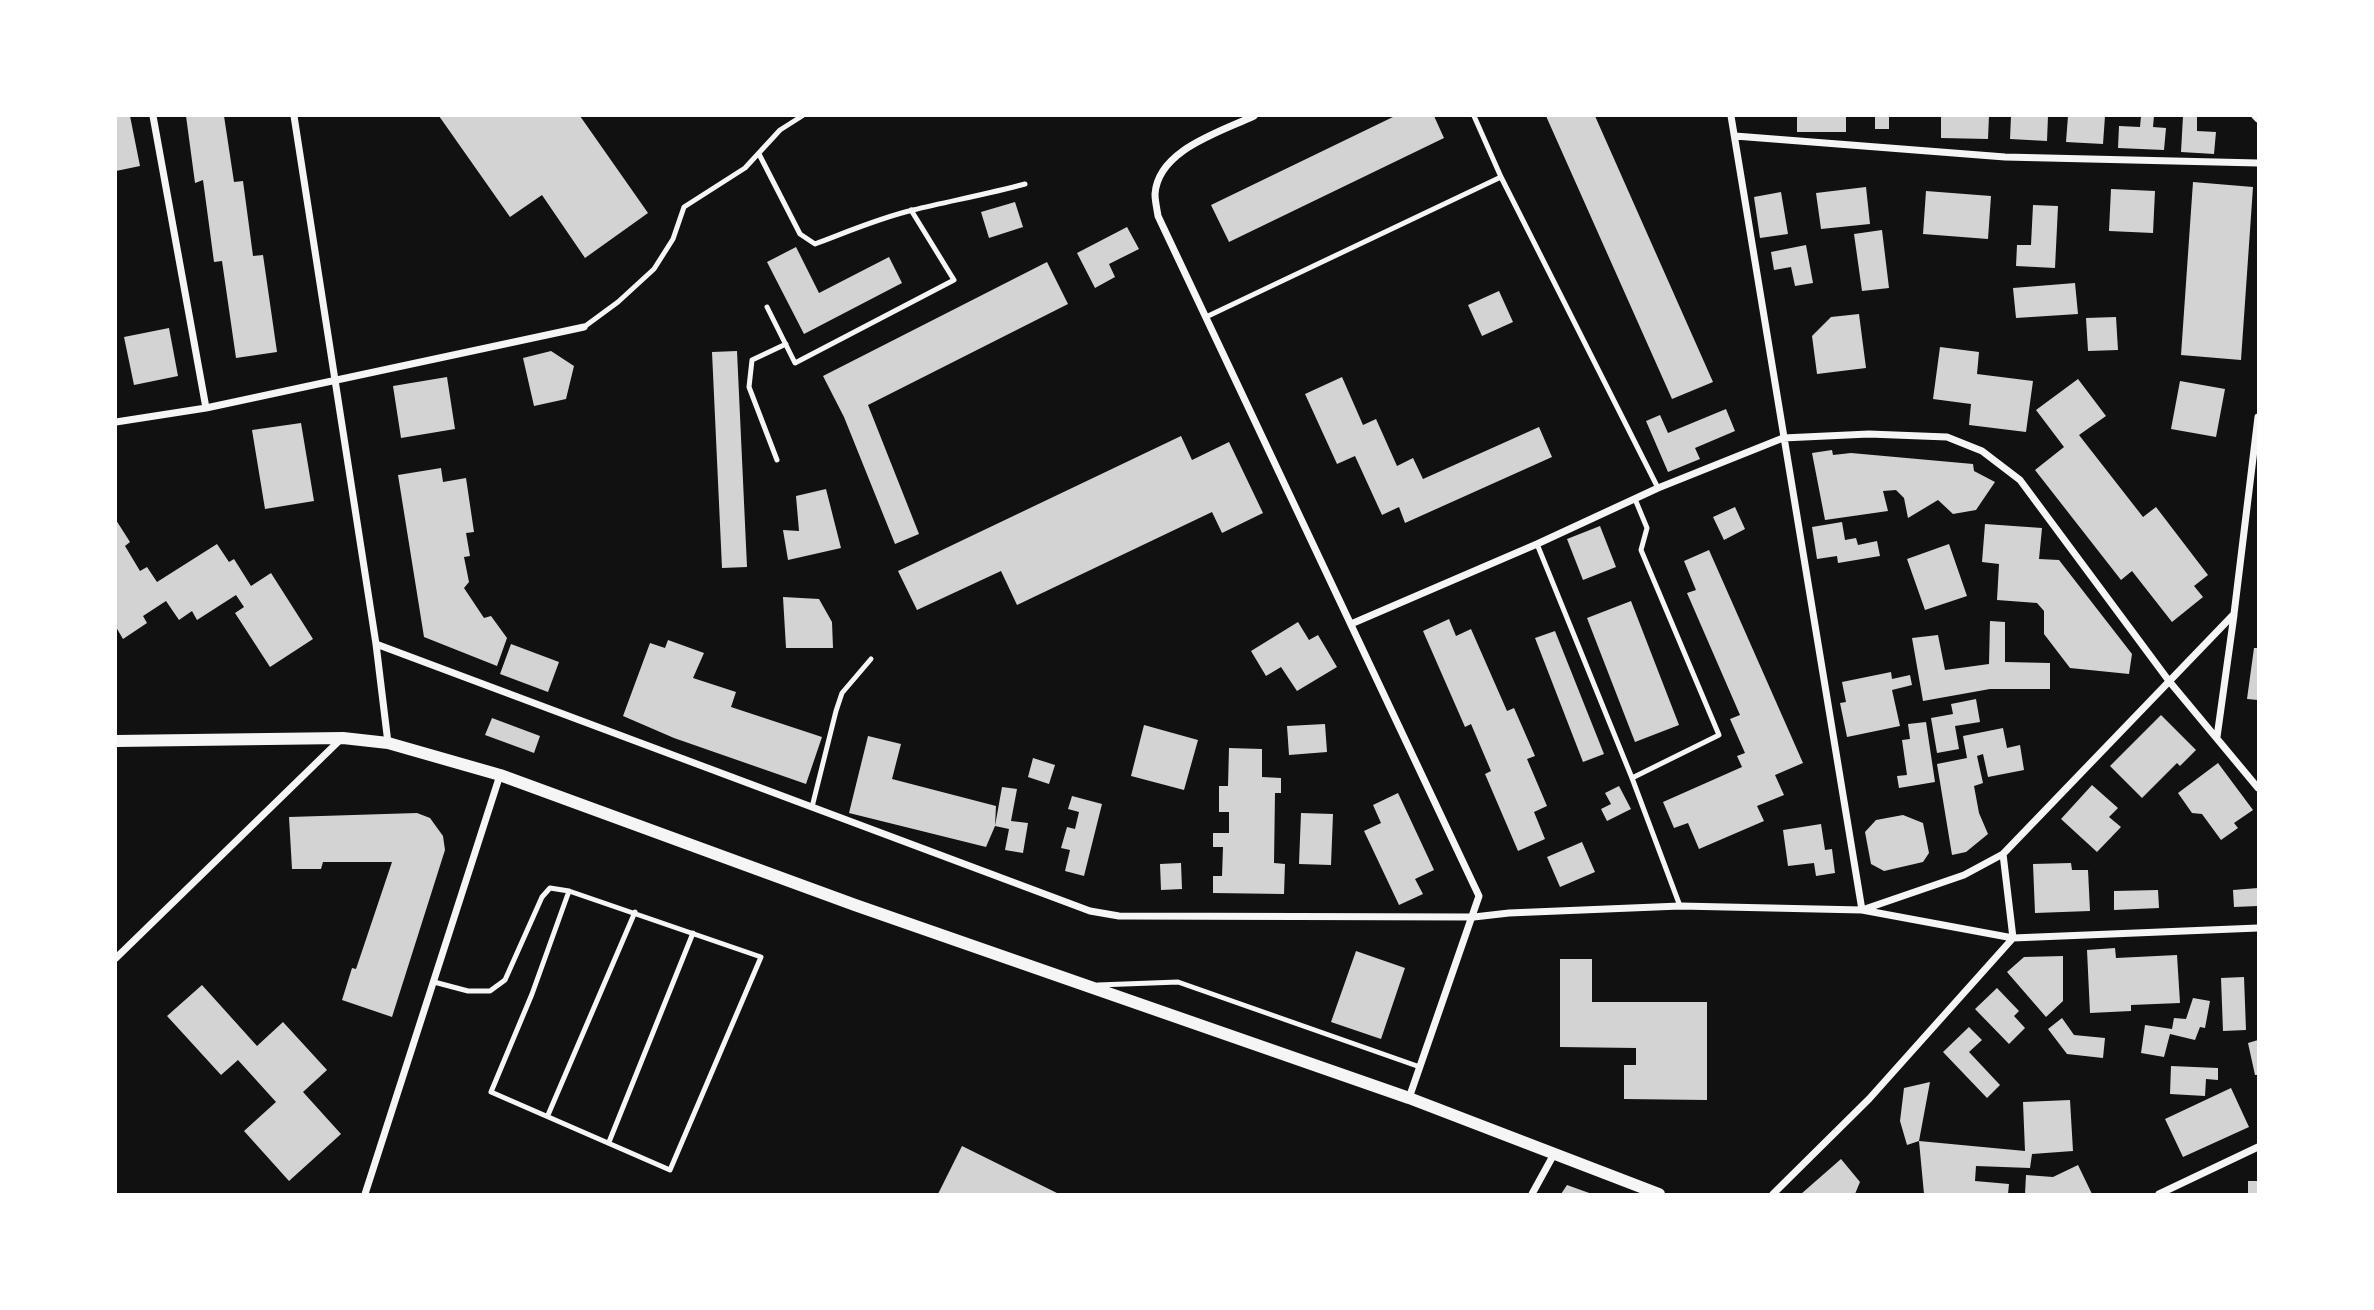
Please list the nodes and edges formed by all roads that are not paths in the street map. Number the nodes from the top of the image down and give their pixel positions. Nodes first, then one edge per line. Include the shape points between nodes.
1 (153, 116) edge
2 (294, 116) edge
3 (802, 116) edge
4 (1254, 116) edge
5 (1474, 116) edge
6 (1731, 116) edge
7 (2255, 116) edge
8 (2259, 120) edge
9 (1735, 136) junction
10 (759, 154) junction
11 (2259, 163) edge
12 (1502, 177) junction
13 (1025, 184) dead end
14 (911, 210) junction
15 (767, 307) dead end
16 (1206, 317) junction
17 (584, 327) joint
18 (786, 344) junction
19 (334, 381) junction
20 (206, 408) junction
21 (2259, 417) edge
22 (116, 422) edge
23 (1783, 438) junction
24 (777, 460) dead end
25 (1658, 488) junction
26 (1635, 499) junction
27 (1536, 544) junction
28 (2234, 614) junction
29 (1351, 624) junction
30 (376, 644) junction
31 (870, 659) dead end
32 (2169, 681) junction
33 (2217, 737) junction
34 (343, 738) junction
35 (116, 741) edge
36 (388, 743) junction
37 (500, 775) junction
38 (1632, 778) junction
39 (2259, 788) edge
40 (812, 807) junction
41 (2003, 853) junction
42 (569, 891) junction
43 (1680, 906) junction
44 (1862, 910) junction
45 (635, 912) junction
46 (1474, 916) junction
47 (2259, 928) edge
48 (693, 933) junction
49 (2013, 938) junction
50 (116, 958) edge
51 (435, 982) junction
52 (1087, 986) junction
53 (1420, 1067) junction
54 (1409, 1098) junction
55 (548, 1115) junction
56 (609, 1142) junction
57 (2259, 1147) edge
58 (1554, 1154) junction
59 (365, 1195) edge
60 (1532, 1195) edge
61 (1659, 1195) edge
62 (1773, 1195) edge
63 (2160, 1195) edge

1 - 20 street
2 - 19 street
3 - 10 lane via 780,130
4 - 16 street via 1171,160 1160,175 1155,194 1158,216
5 - 12 lane
6 - 9 street
7 - 8 street
9 - 11 street via 2005,157
9 - 23 street
10 - 14 lane via 800,234 815,244
10 - 17 lane via 684,207 673,239 654,269
12 - 16 lane
12 - 25 lane
13 - 14 lane
14 - 18 lane via 954,280 795,363
15 - 18 lane
16 - 29 street
17 - 19 street
18 - 24 lane via 752,360 749,387
19 - 20 street
19 - 30 street
20 - 22 street
21 - 28 street
23 - 25 street
23 - 32 street via 1947,437 1982,451 2020,480
23 - 44 street
25 - 26 street
26 - 27 street
26 - 38 lane via 1647,528 1641,550 1719,735
27 - 29 street
27 - 38 lane
28 - 32 street
28 - 33 street
29 - 46 street via 1479,895
30 - 36 street
30 - 40 street
31 - 40 lane via 842,693
32 - 33 street
32 - 41 street
33 - 39 street
34 - 35 street
34 - 36 street
34 - 50 street
36 - 37 street
37 - 51 street
37 - 52 street
38 - 43 lane
40 - 46 street via 1100,913
41 - 44 street via 1964,875
41 - 49 street
42 - 45 lane
42 - 51 lane via 550,888 542,897 505,980 490,991 468,991
42 - 55 lane via 491,1092
43 - 44 street
43 - 46 street
44 - 49 street
45 - 48 lane
45 - 55 lane
46 - 53 street
47 - 49 street
48 - 56 lane
48 - 56 lane via 761,957 670,1170
49 - 62 street via 1869,1099
51 - 59 street
52 - 53 lane via 1178,982
52 - 54 street
53 - 54 street
54 - 58 street
55 - 56 lane
57 - 63 street
58 - 60 street
58 - 61 street

